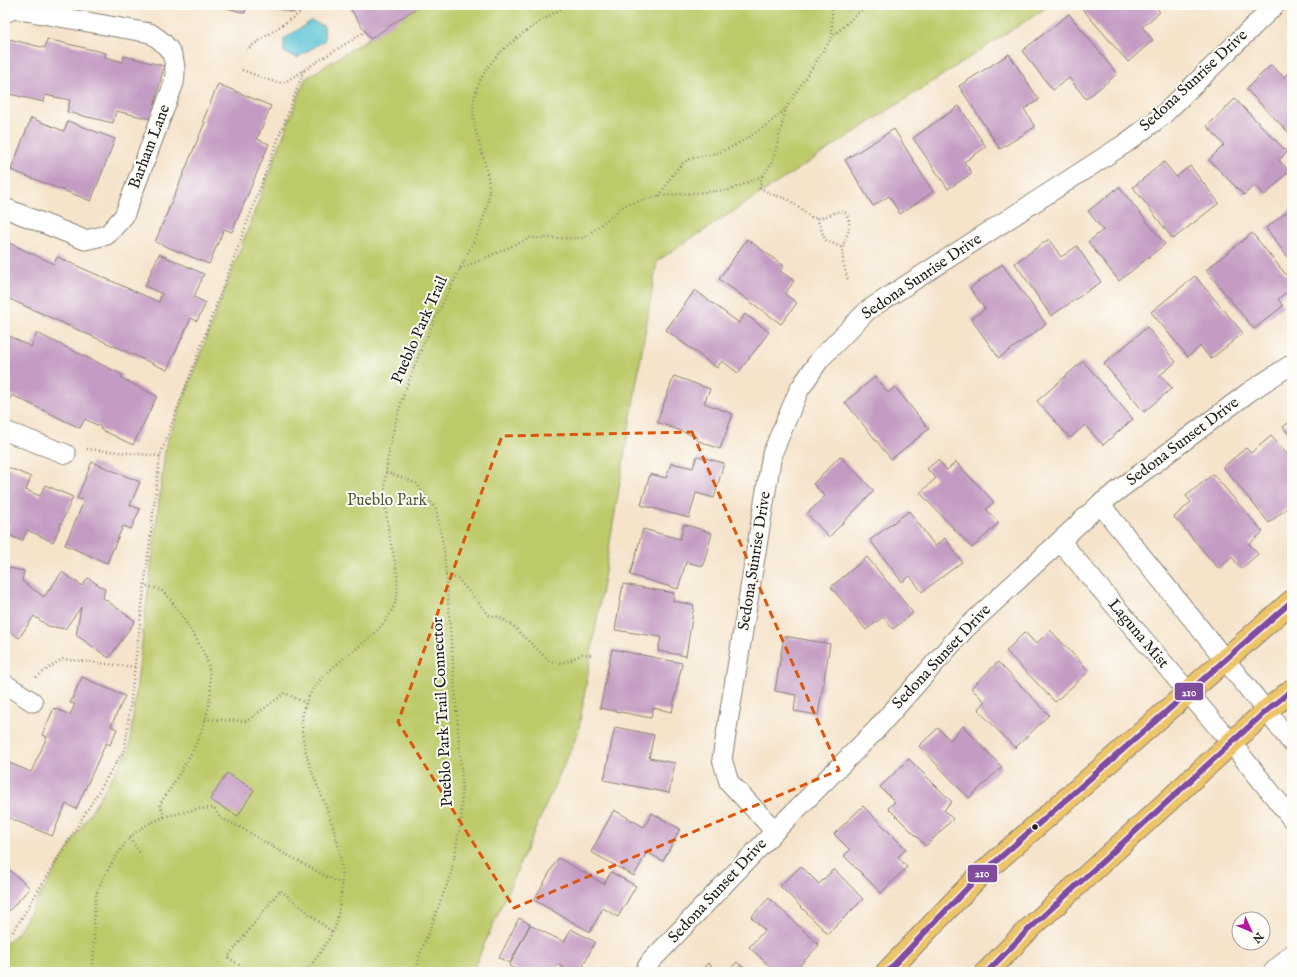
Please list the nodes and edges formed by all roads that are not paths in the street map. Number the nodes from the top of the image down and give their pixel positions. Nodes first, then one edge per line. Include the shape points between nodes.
1 (1275, 5) edge
2 (5, 13) edge
3 (5, 208) edge
4 (1292, 364) edge
5 (5, 430) edge
6 (66, 454) road end
7 (1100, 504) junction
8 (1060, 541) junction
9 (1292, 601) edge
10 (1225, 660) junction
11 (10, 687) edge
12 (1292, 690) edge
13 (1188, 693) junction
14 (33, 702) dead end
15 (1266, 711) junction
16 (1292, 743) edge
17 (1232, 744) junction
18 (1292, 819) edge
19 (775, 831) junction
20 (1292, 954) edge
21 (644, 972) edge
22 (887, 972) edge
23 (987, 972) edge
24 (1273, 972) edge

1 - 19 street, Sedona Sunrise Drive via 1162,116 1126,143 868,310 820,359 799,390 772,454 722,759 729,782
2 - 3 street, Barham Lane via 14,9 150,33 164,42 177,68 174,83 124,216 107,235 85,240
4 - 7 street, Sedona Sunset Drive via 1249,392
5 - 6 street
7 - 8 street, Sedona Sunset Drive
7 - 10 street
8 - 13 street, Laguna Mist
8 - 19 street, Sedona Sunset Drive via 964,629 875,731
9 - 10 main road
10 - 13 main road
10 - 15 street
11 - 14 street
12 - 15 main road
13 - 17 street, Laguna Mist
13 - 22 main road via 977,878
15 - 16 street
15 - 17 main road
17 - 18 street, Laguna Mist
17 - 23 main road via 1027,931
19 - 21 street, Sedona Sunset Drive
20 - 24 street

